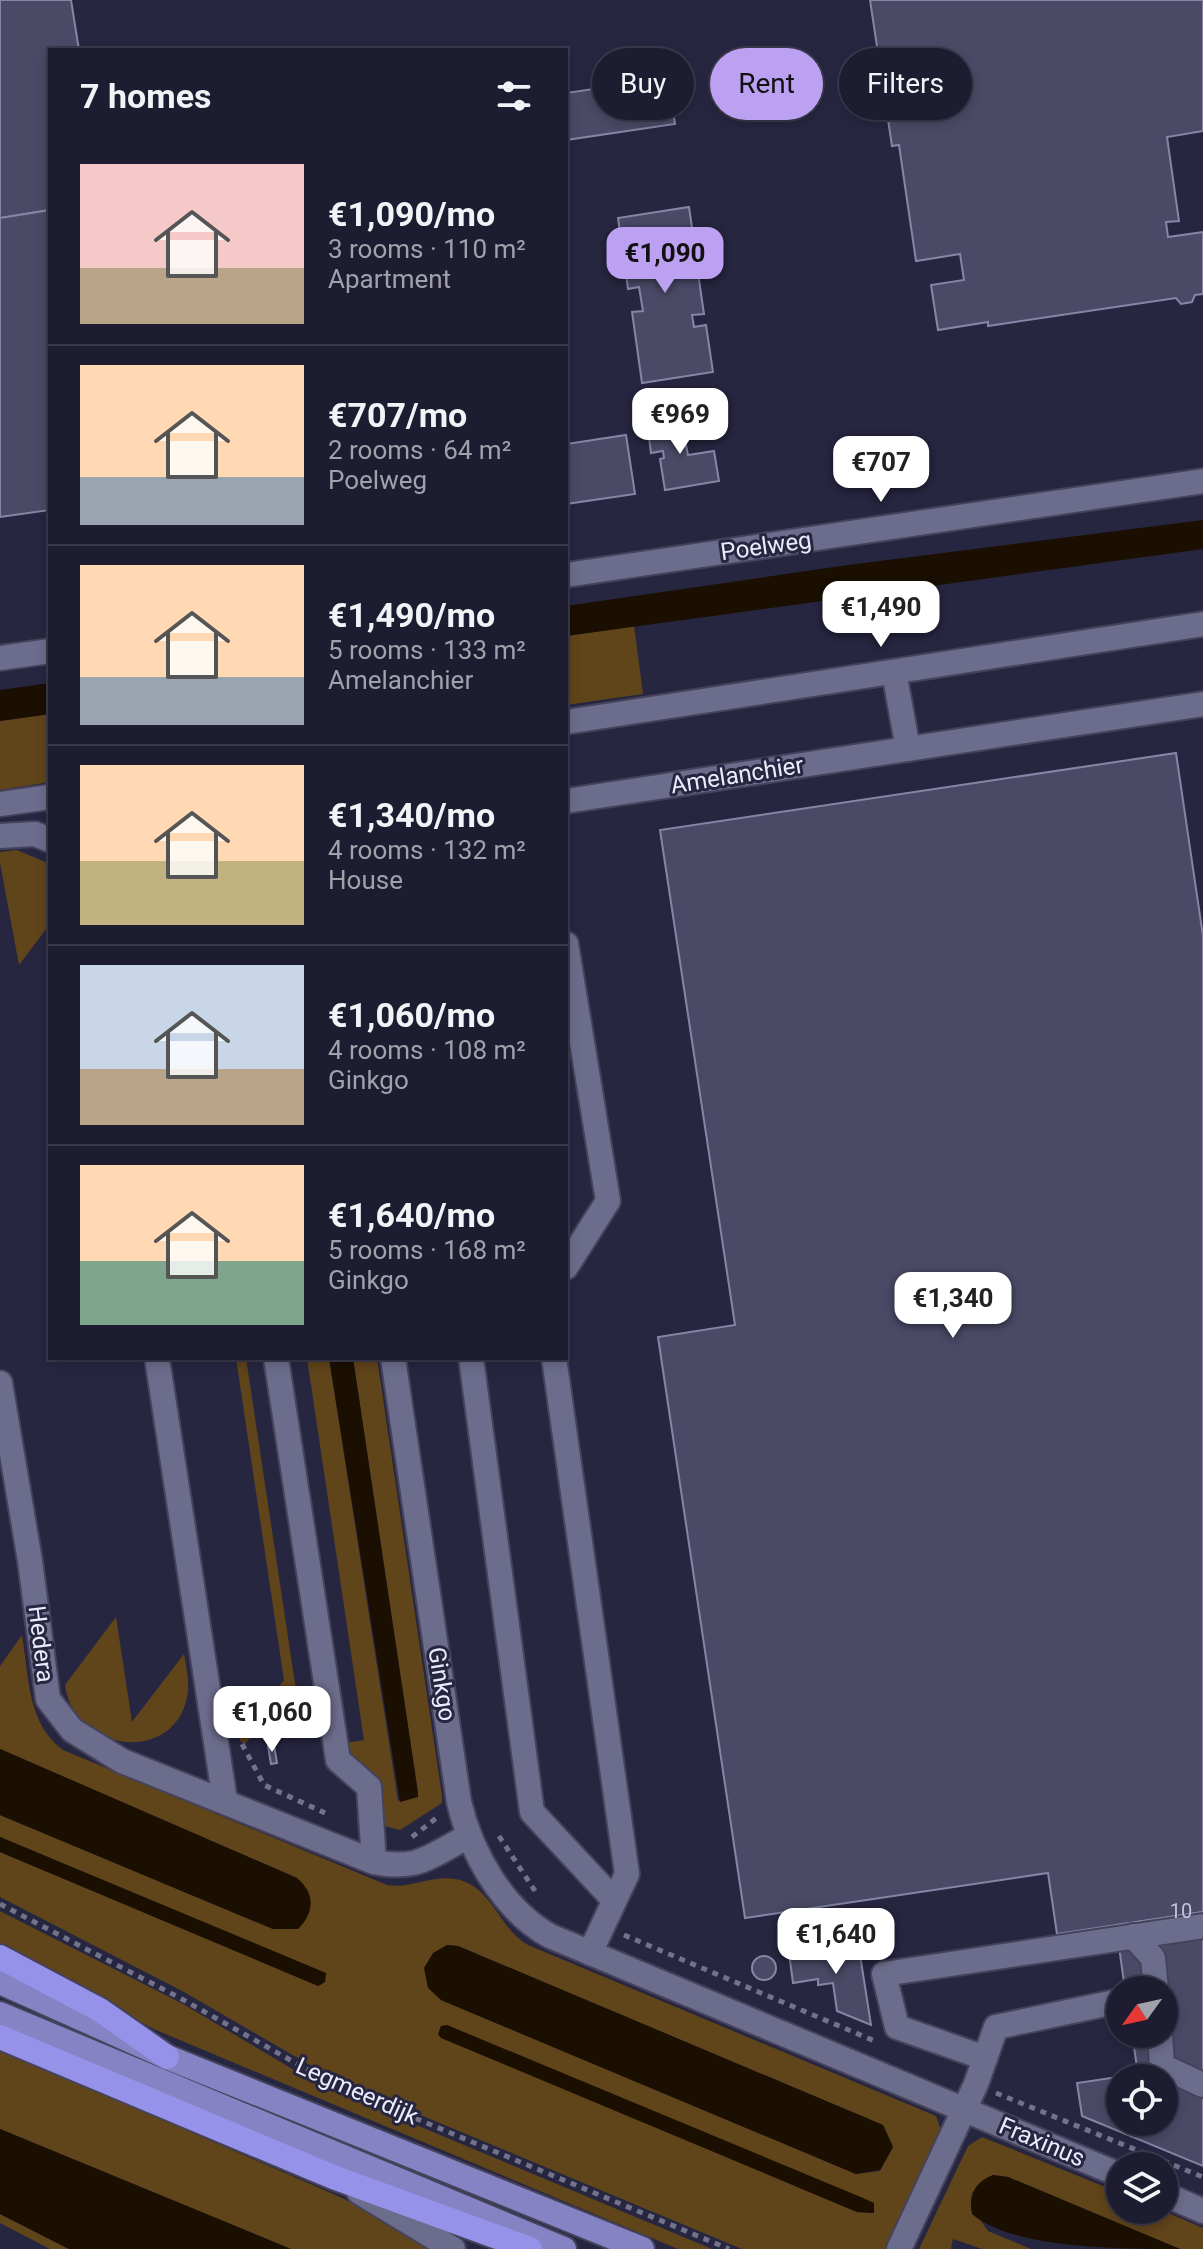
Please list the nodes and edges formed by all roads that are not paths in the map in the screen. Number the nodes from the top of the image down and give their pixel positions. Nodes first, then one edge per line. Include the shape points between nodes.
1 (1203, 481) edge
2 (568, 575) edge
3 (1203, 624) edge
4 (48, 651) edge
5 (0, 658) edge
6 (894, 672) junction
7 (1203, 704) edge
8 (568, 722) edge
9 (908, 749) junction
10 (48, 797) edge
11 (568, 801) edge
12 (0, 804) edge
13 (0, 836) edge
14 (48, 839) edge
15 (568, 956) edge
16 (568, 1264) edge
17 (157, 1360) edge
18 (276, 1360) edge
19 (393, 1360) edge
20 (471, 1360) edge
21 (554, 1360) edge
22 (0, 1383) edge
23 (225, 1801) junction
24 (467, 1837) junction
25 (374, 1862) junction
26 (614, 1900) junction
27 (1203, 1926) edge
28 (1133, 1936) junction
29 (590, 1953) junction
30 (0, 1957) edge
31 (1155, 1976) edge
32 (0, 1982) edge
33 (1106, 2004) edge
34 (0, 2014) edge
35 (0, 2037) edge
36 (1161, 2048) edge
37 (167, 2057) junction
38 (985, 2058) junction
39 (1203, 2085) edge
40 (964, 2109) junction
41 (1106, 2169) edge
42 (333, 2177) junction
43 (1178, 2200) edge
44 (1203, 2211) edge
45 (453, 2249) edge
46 (530, 2249) edge
47 (564, 2249) edge
48 (642, 2249) edge
49 (899, 2249) edge

1 - 2 street, Poelweg
3 - 6 street
4 - 5 street
6 - 8 street
6 - 9 street
7 - 9 street, Amelanchier
9 - 11 street, Amelanchier
10 - 12 street
13 - 14 street via 35,834
15 - 16 street via 608,1201
17 - 23 street
18 - 25 street via 338,1760 369,1787
19 - 24 street, Ginkgo
20 - 26 street via 532,1812
21 - 26 street via 627,1874
22 - 23 street, Hedera via 48,1699 72,1730 122,1761
23 - 25 street, Hedera
24 - 25 street, Hedera via 418,1865 400,1868
24 - 29 street, Ginkgo via 529,1925
26 - 29 street
27 - 28 street
28 - 31 street via 1153,1958
28 - 38 street via 884,1974 897,2027
29 - 40 street, Ginkgo
30 - 37 highway via 100,2010
32 - 37 main road, Legmeerdijk
33 - 38 street via 996,2027
34 - 47 main road
35 - 42 highway
36 - 39 street via 1162,2066
37 - 48 main road, Legmeerdijk
38 - 40 street
40 - 41 street, Fraxinus
40 - 49 street
42 - 45 street
42 - 46 highway
43 - 44 street

